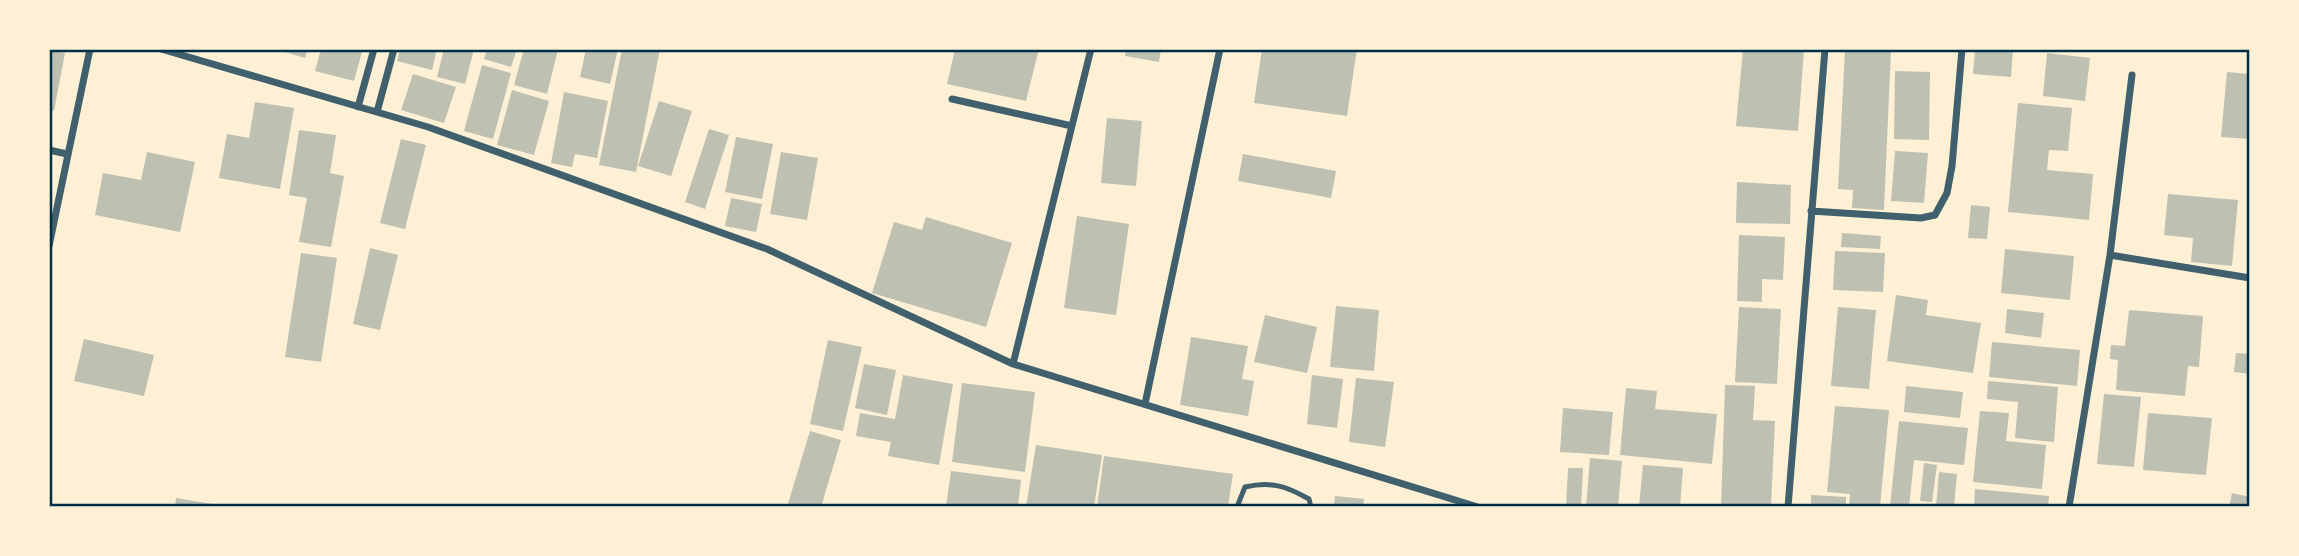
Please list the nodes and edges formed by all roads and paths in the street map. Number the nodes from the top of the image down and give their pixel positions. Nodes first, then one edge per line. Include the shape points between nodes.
1 (90, 49) edge
2 (161, 49) edge
3 (374, 49) edge
4 (394, 49) edge
5 (1091, 49) edge
6 (1220, 49) edge
7 (1825, 49) edge
8 (1962, 49) edge
9 (2132, 75) dead end
10 (952, 99) dead end
11 (358, 107) junction
12 (377, 112) junction
13 (1072, 126) junction
14 (49, 150) edge
15 (66, 154) junction
16 (1811, 211) junction
17 (49, 246) edge
18 (2110, 255) junction
19 (2250, 278) edge
20 (1013, 364) junction
21 (1145, 404) junction
22 (1237, 507) edge
23 (1311, 507) edge
24 (1478, 507) edge
25 (1788, 507) edge
26 (2069, 507) edge

1 - 15 street
2 - 11 street
3 - 11 street
4 - 12 street
5 - 13 street
6 - 21 street
7 - 16 street
8 - 16 street via 1952,166 1947,193 1935,215
9 - 18 street
10 - 13 street
11 - 12 street
12 - 20 street via 767,249
13 - 20 street
14 - 15 street
15 - 17 street
16 - 25 street
18 - 19 street
18 - 26 street
20 - 21 street
21 - 24 street
22 - 23 lane via 1245,487 1260,484 1287,486 1309,499

